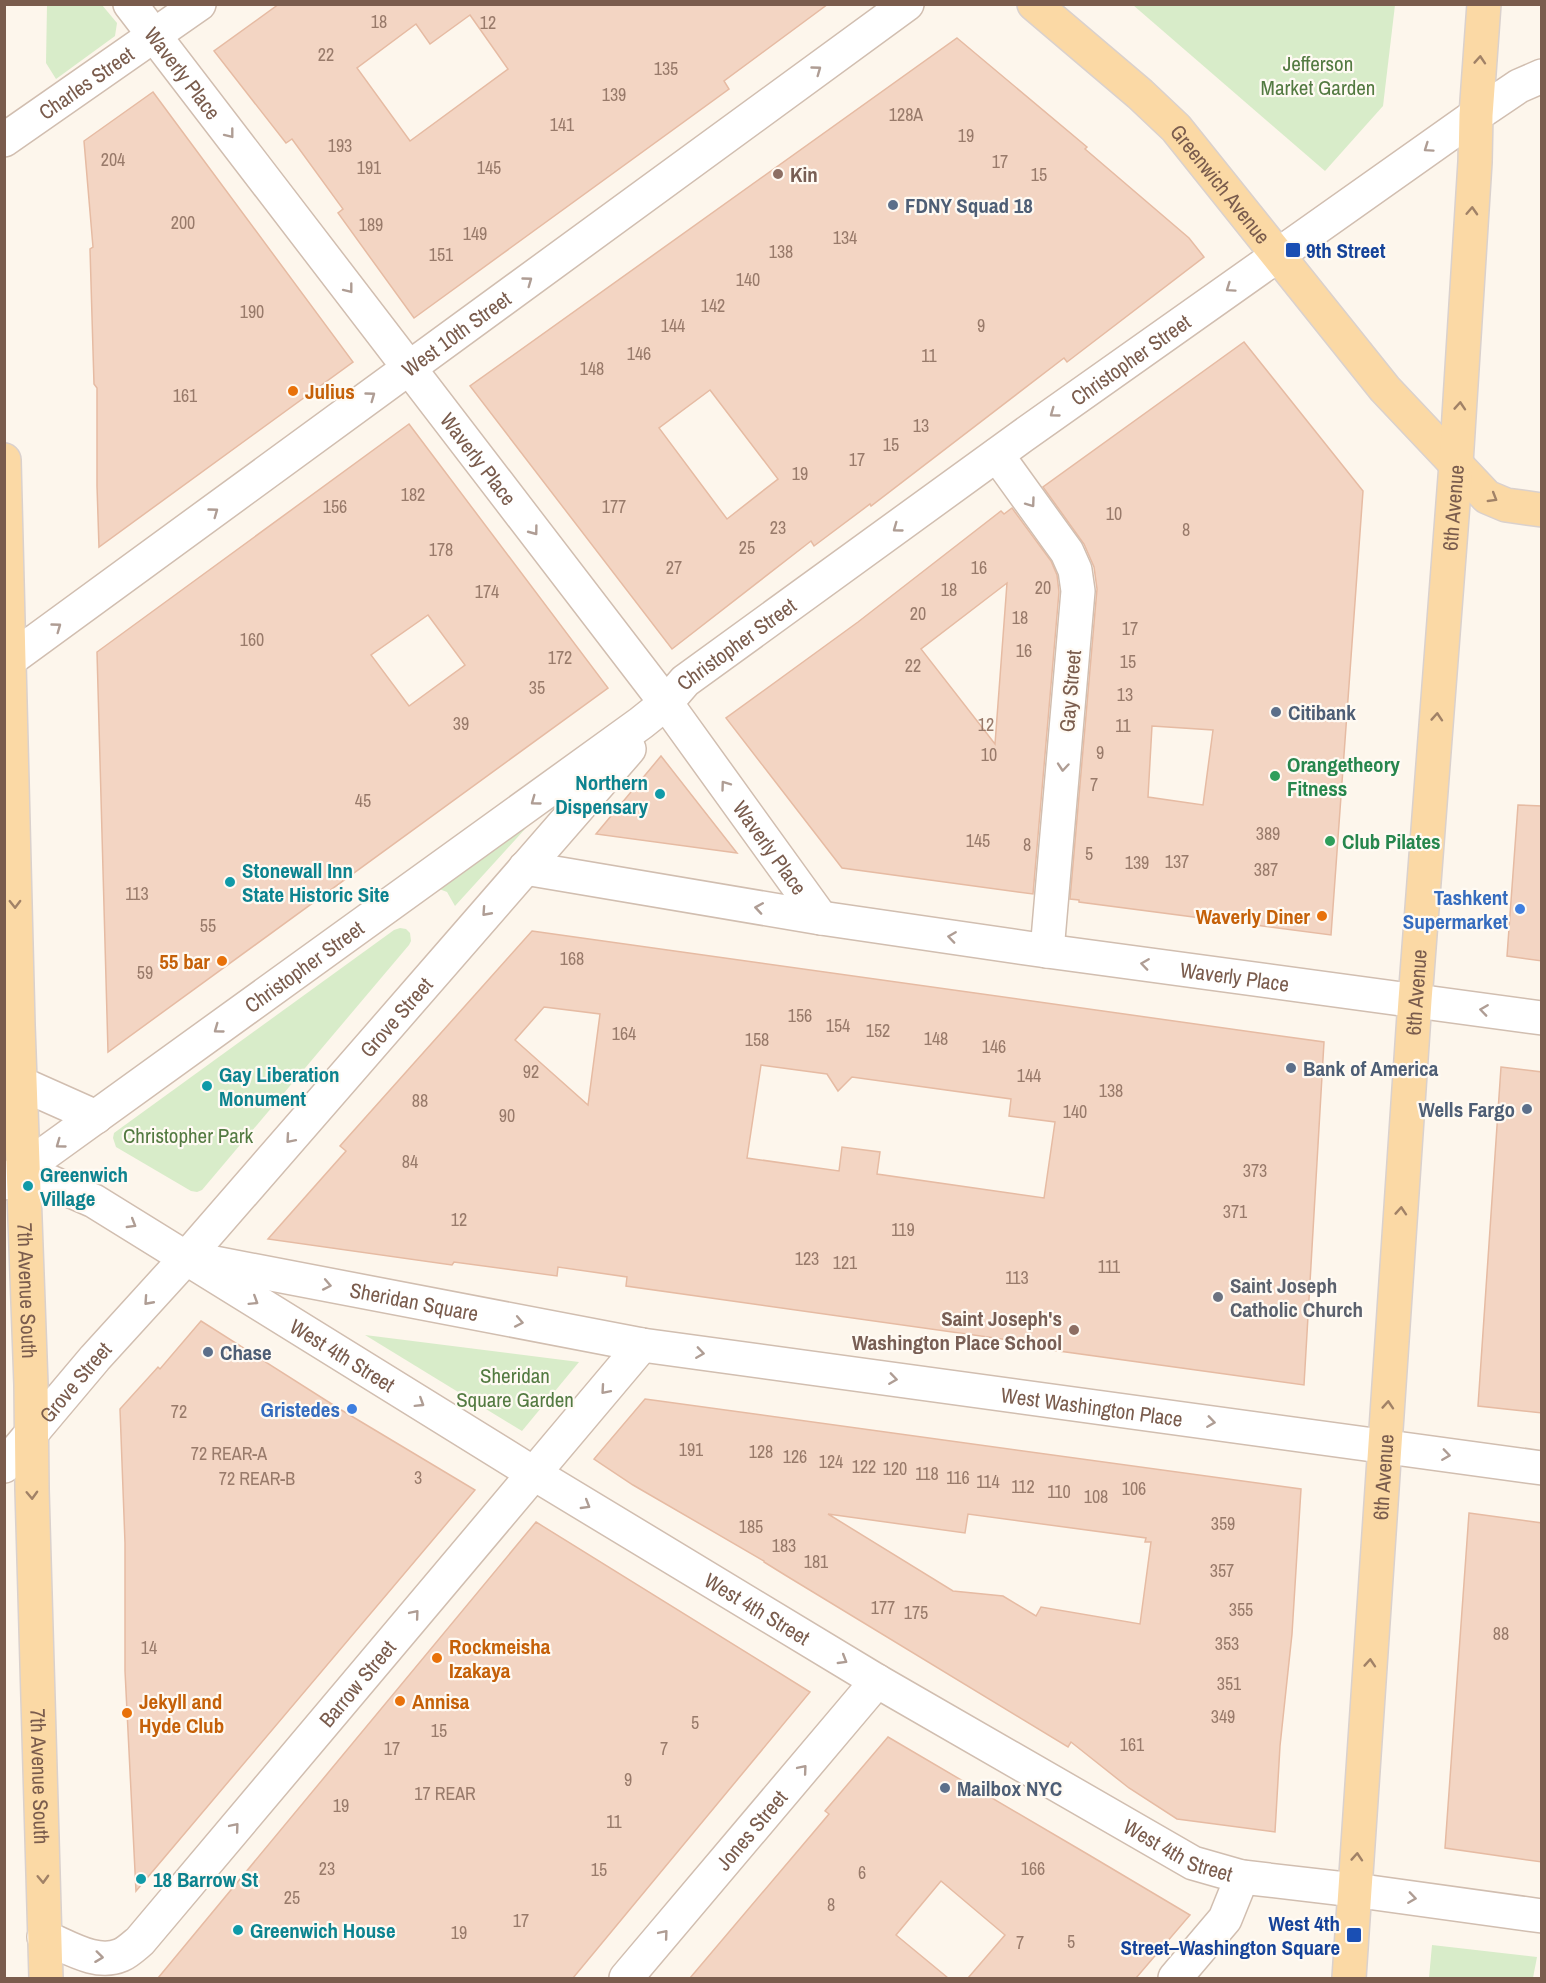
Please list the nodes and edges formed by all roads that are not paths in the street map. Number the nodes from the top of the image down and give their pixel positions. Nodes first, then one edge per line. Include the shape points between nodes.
1 (130, 4) edge
2 (199, 4) edge
3 (907, 4) edge
4 (1035, 4) edge
5 (1484, 4) edge
6 (154, 36) junction
7 (1542, 76) edge
8 (1476, 114) junction
9 (4, 140) edge
10 (1278, 255) junction
11 (410, 368) junction
12 (997, 455) junction
13 (4, 459) edge
14 (1456, 464) junction
15 (1542, 510) edge
16 (7, 663) edge
17 (666, 703) junction
18 (525, 868) junction
19 (821, 918) junction
20 (1047, 951) junction
21 (1415, 1000) junction
22 (1542, 1018) edge
23 (13, 1080) edge
24 (96, 1117) junction
25 (14, 1177) edge
26 (187, 1257) junction
27 (642, 1345) junction
28 (31, 1436) junction
29 (1385, 1447) junction
30 (4, 1467) edge
31 (1542, 1468) edge
32 (533, 1473) junction
33 (877, 1682) junction
34 (1242, 1877) junction
35 (1354, 1890) junction
36 (1542, 1916) edge
37 (44, 1937) junction
38 (46, 1978) edge
39 (626, 1978) edge
40 (1175, 1978) edge
41 (1349, 1978) edge

1 - 6 street, Waverly Place
2 - 6 street, Charles Street
11 -> 3 street, West 10th Street
4 - 10 main road, Greenwich Avenue via 1176,128
8 -> 5 main road, 6th Avenue
6 - 9 street, Charles Street
6 -> 11 street, Waverly Place
7 - 8 street, Christopher Street
8 -> 10 street, Christopher Street
14 -> 8 main road, 6th Avenue
10 -> 12 street, Christopher Street
10 - 14 main road, Greenwich Avenue via 1385,389
16 -> 11 street, West 10th Street
11 -> 17 street, Waverly Place
12 -> 17 street, Christopher Street via 686,681
12 -> 20 street, Gay Street via 1067,552 1078,591
13 - 16 main road, 7th Avenue South
14 -> 15 main road, Greenwich Avenue via 1494,501
21 -> 14 main road, 6th Avenue
16 -> 23 main road, 7th Avenue South
17 - 18 street, Grove Street
19 -> 17 street, Waverly Place
17 -> 24 street, Christopher Street
19 -> 18 street, Waverly Place
18 -> 26 street, Grove Street
20 -> 19 street, Waverly Place
21 -> 20 street, Waverly Place
22 -> 21 street, Waverly Place
29 -> 21 main road, 6th Avenue
23 - 24 street
23 - 25 main road, 7th Avenue South
24 -> 25 street, Christopher Street
25 -> 26 street, West 4th Street via 94,1201
25 - 28 main road, 7th Avenue South via 31,1385
26 -> 27 street, Sheridan Square
26 -> 28 street, Grove Street
26 -> 32 street, West 4th Street
27 -> 29 street, West Washington Place
27 -> 32 street, Barrow Street
28 - 30 street, Grove Street
28 -> 37 main road, 7th Avenue South
29 -> 31 street, West Washington Place
35 -> 29 main road, 6th Avenue
32 -> 33 street, West 4th Street
37 -> 32 street, Barrow Street via 102,1959 124,1954 140,1941
33 - 34 street, West 4th Street via 1192,1863
39 -> 33 street, Jones Street
34 - 35 street, West 4th Street
34 - 40 street via 1225,1919
35 -> 36 street, West 4th Street
35 - 41 main road, 6th Avenue
37 - 38 main road, 7th Avenue South

